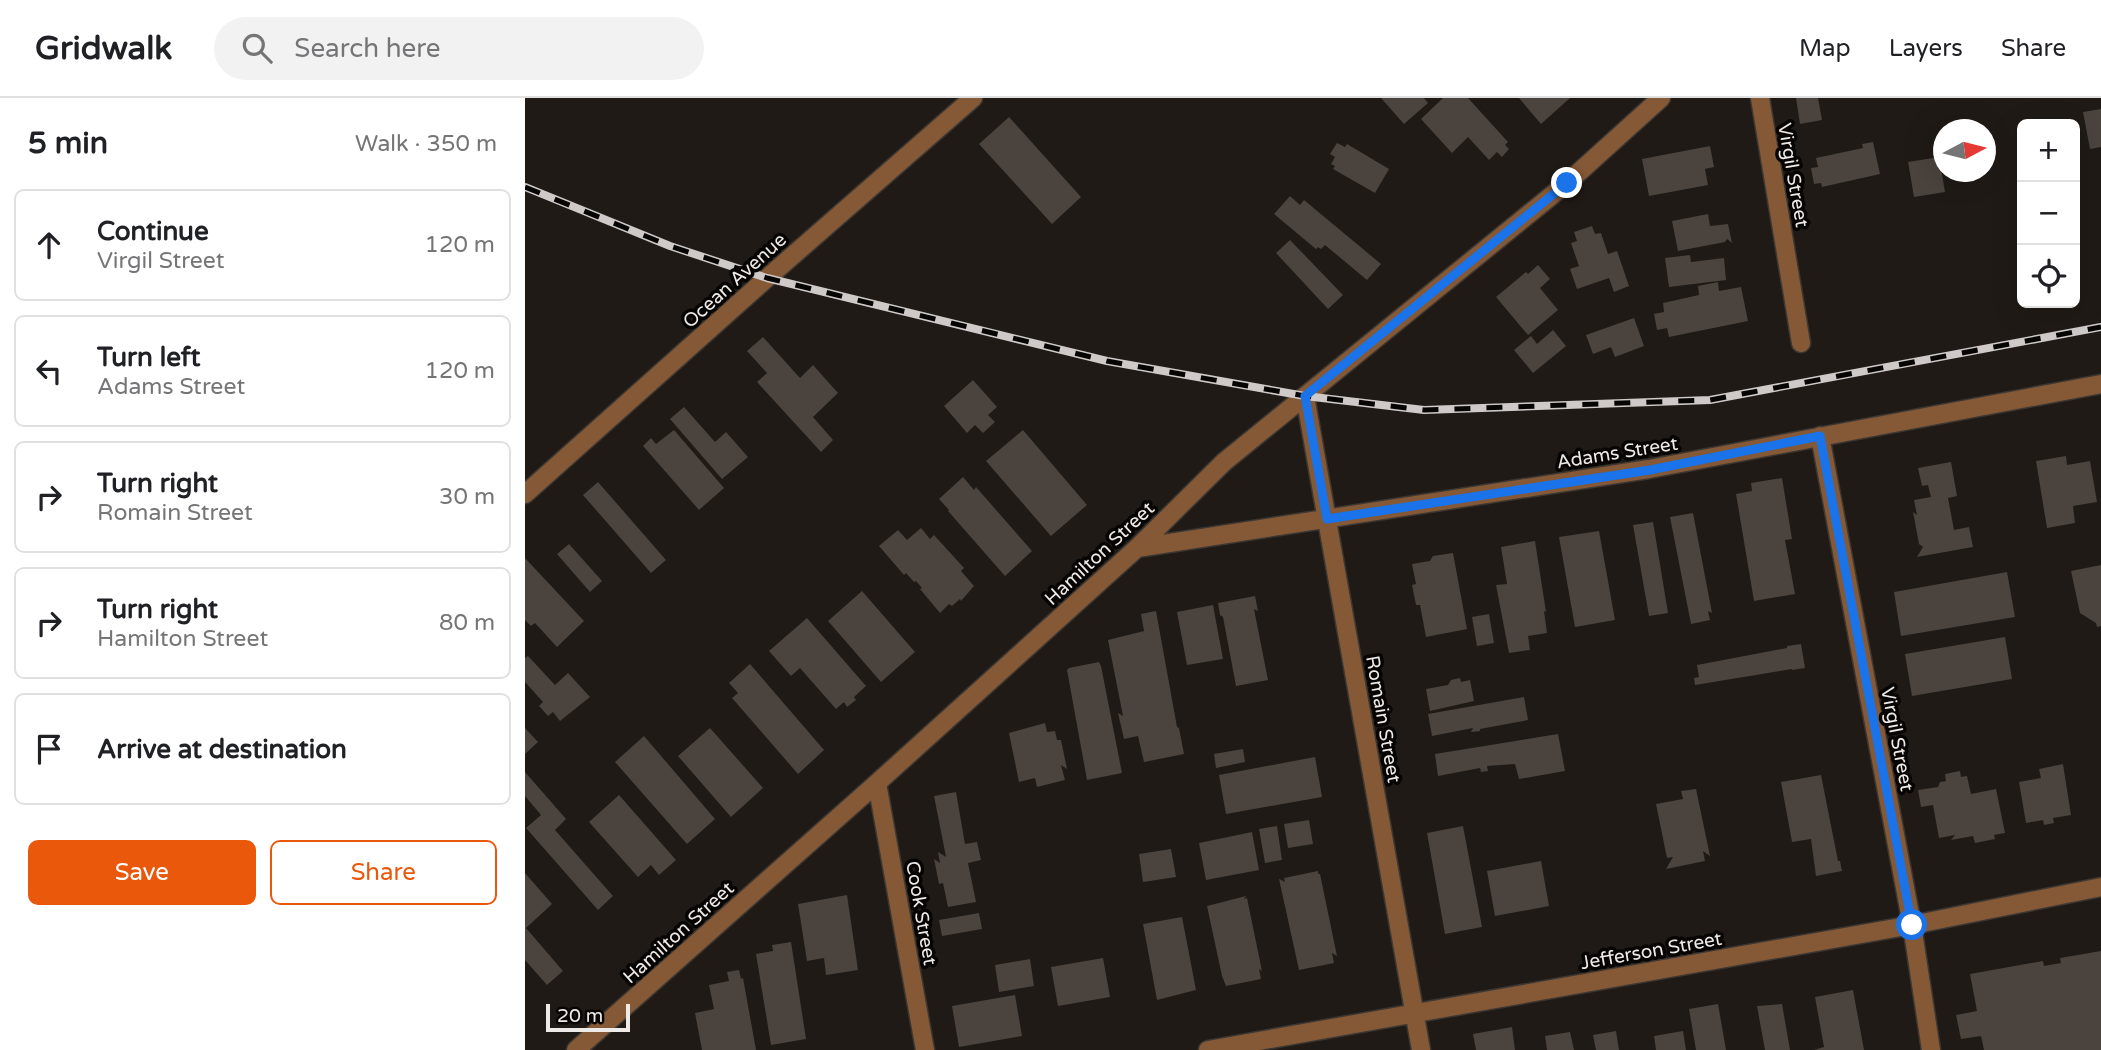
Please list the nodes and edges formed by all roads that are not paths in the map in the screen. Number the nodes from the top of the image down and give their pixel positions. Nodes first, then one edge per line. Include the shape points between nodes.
1 (973, 98) edge
2 (1661, 98) edge
3 (1760, 98) edge
4 (1801, 343) dead end
5 (2101, 384) edge
6 (1305, 396) junction
7 (1820, 436) junction
8 (525, 494) edge
9 (1327, 519) junction
10 (1137, 548) junction
11 (877, 783) junction
12 (2101, 887) edge
13 (1912, 925) junction
14 (1415, 1014) junction
15 (576, 1050) edge
16 (925, 1050) edge
17 (1208, 1050) edge
18 (1422, 1050) edge
19 (1931, 1050) edge

1 - 8 street, Ocean Avenue
2 - 6 street, Hamilton Street via 1567,183
3 - 4 street, Virgil Street
5 - 7 street, Adams Street
6 - 9 street, Romain Street
6 - 10 street, Hamilton Street via 1224,462
7 - 9 street, Adams Street via 1650,470
7 - 13 street, Virgil Street
9 - 10 street, Adams Street
9 - 14 street, Romain Street
10 - 11 street, Hamilton Street
11 - 15 street, Hamilton Street
11 - 16 street, Cook Street
12 - 13 street, Jefferson Street
13 - 14 street, Jefferson Street
13 - 19 street, Virgil Street
14 - 17 street, Jefferson Street
14 - 18 street, Romain Street

